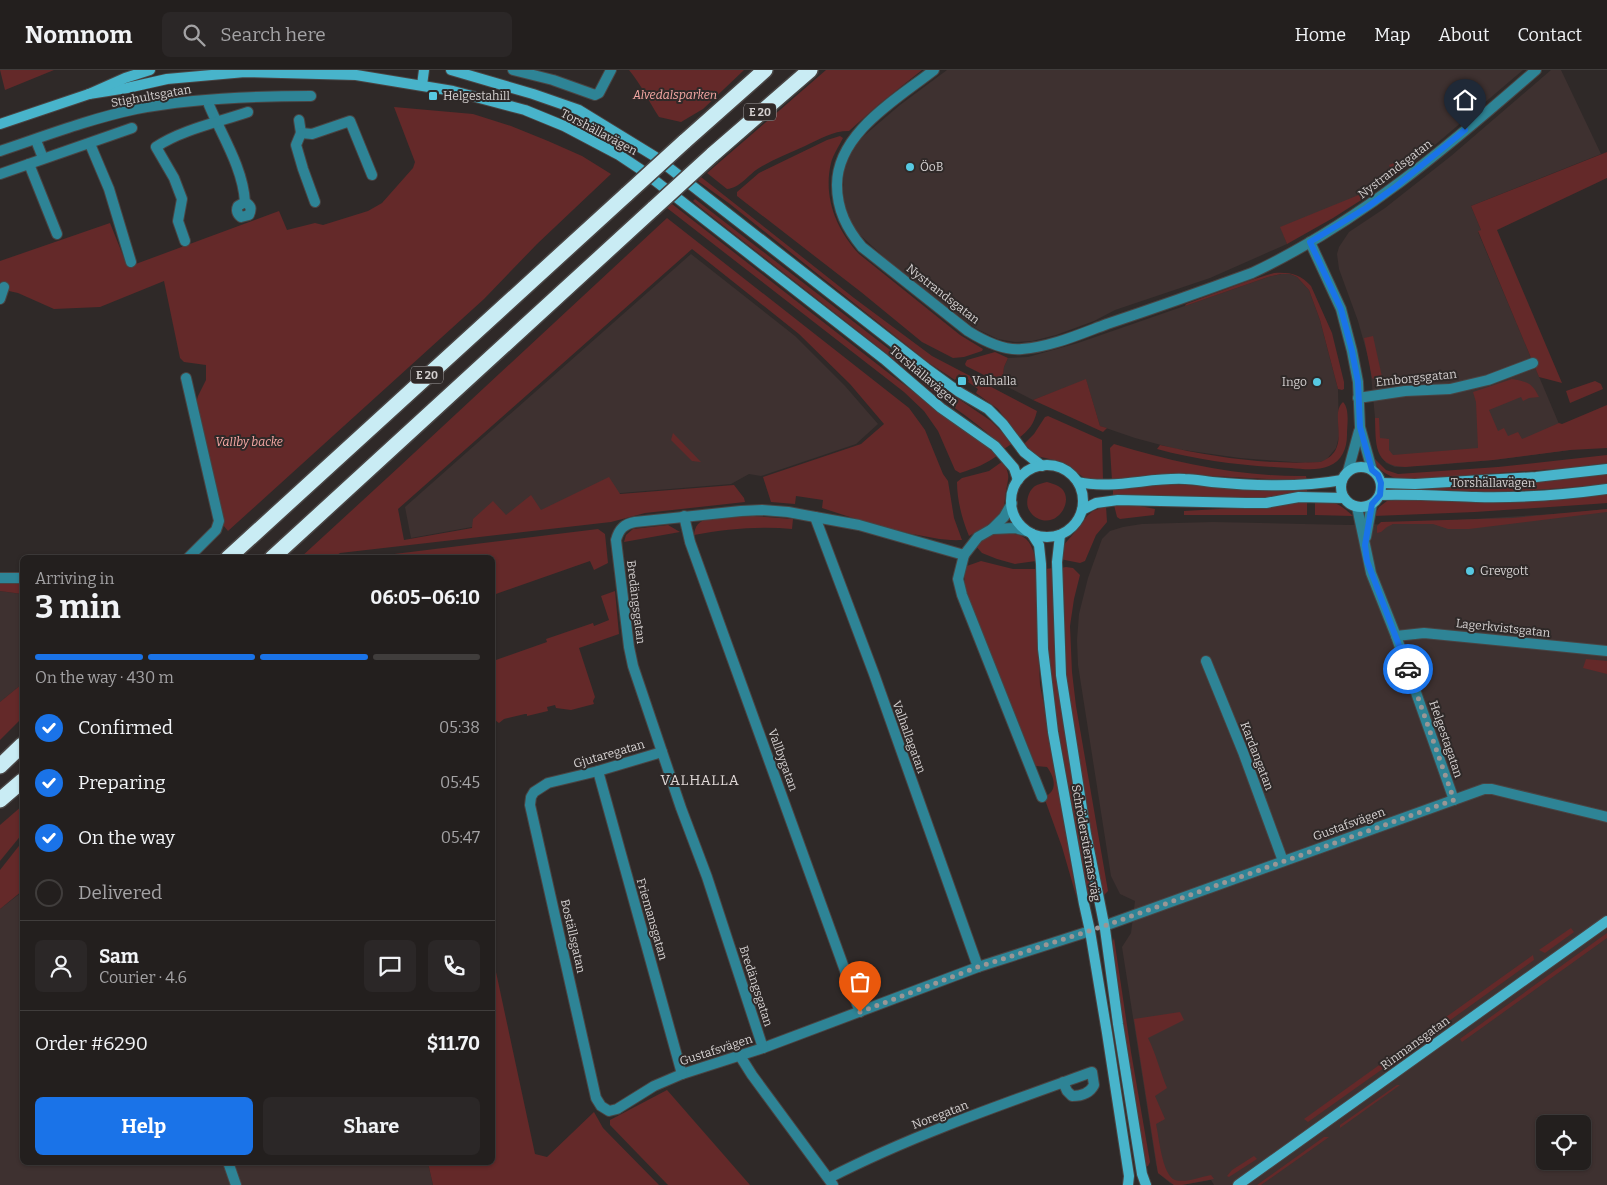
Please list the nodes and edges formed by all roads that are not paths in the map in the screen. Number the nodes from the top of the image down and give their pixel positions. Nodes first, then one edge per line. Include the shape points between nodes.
1 (150, 70) edge
2 (424, 70) edge
3 (451, 70) edge
4 (513, 70) edge
5 (611, 70) edge
6 (765, 70) edge
7 (810, 70) edge
8 (934, 70) edge
9 (1536, 70) edge
10 (422, 85) junction
11 (89, 94) junction
12 (311, 96) dead end
13 (209, 105) dead end
14 (248, 112) dead end
15 (299, 120) dead end
16 (216, 122) junction
17 (0, 124) edge
18 (132, 128) dead end
19 (302, 133) junction
20 (38, 143) dead end
21 (90, 144) junction
22 (0, 151) edge
23 (43, 158) junction
24 (29, 164) junction
25 (0, 174) edge
26 (372, 175) dead end
27 (245, 202) dead end
28 (315, 202) dead end
29 (56, 234) dead end
30 (185, 241) dead end
31 (1310, 242) junction
32 (131, 262) dead end
33 (4, 287) dead end
34 (0, 299) edge
35 (1533, 363) dead end
36 (186, 378) dead end
37 (1358, 398) junction
38 (1360, 427) junction
39 (1042, 466) junction
40 (1607, 469) edge
41 (1372, 470) junction
42 (1348, 471) junction
43 (1018, 480) junction
44 (1342, 480) junction
45 (1078, 482) junction
46 (1381, 483) junction
47 (1607, 490) edge
48 (1380, 495) junction
49 (1344, 498) junction
50 (1012, 503) junction
51 (1372, 504) junction
52 (1357, 507) junction
53 (1082, 510) junction
54 (684, 516) junction
55 (815, 517) junction
56 (992, 529) junction
57 (1029, 532) junction
58 (1060, 535) junction
59 (1365, 545) junction
60 (964, 554) junction
61 (191, 555) edge
62 (231, 555) edge
63 (275, 555) edge
64 (0, 578) edge
65 (20, 578) edge
66 (1396, 636) junction
67 (1607, 651) edge
68 (1206, 661) dead end
69 (20, 747) edge
70 (662, 752) junction
71 (0, 766) edge
72 (598, 771) junction
73 (563, 780) joint
74 (20, 783) edge
75 (1042, 797) dead end
76 (0, 800) edge
77 (1454, 800) junction
78 (1607, 817) edge
79 (1283, 861) junction
80 (1607, 921) edge
81 (1104, 926) junction
82 (1090, 931) junction
83 (978, 967) junction
84 (860, 1012) junction
85 (762, 1048) junction
86 (740, 1056) junction
87 (682, 1074) junction
88 (1063, 1082) dead end
89 (609, 1111) joint
90 (229, 1165) edge
91 (831, 1182) edge
92 (236, 1185) edge
93 (1128, 1185) edge
94 (1146, 1185) edge
95 (1238, 1185) edge

1 - 11 main road, Torshällavägen
2 - 10 main road
3 - 39 main road, Torshällavägen via 579,110 654,156 926,368 988,409 1024,452
4 - 5 street via 553,80 595,96
6 - 62 highway, E 20, bridge
7 - 63 highway, E 20, bridge via 712,155
8 - 31 street, Nystrandsgatan via 873,118 848,144 839,166 838,204 847,226 862,247 978,338 1014,349 1050,344 1252,273
9 - 31 street, Nystrandsgatan via 1400,184
10 - 11 main road, Torshällavägen via 356,75 245,72 167,79
10 - 43 main road, Torshällavägen via 525,110 619,154 876,353 941,408 995,446 1014,468
11 - 17 main road, Torshällavägen
12 - 22 street, Stighultsgatan via 222,98 136,109
13 - 16 street
14 - 16 street
15 - 19 street
16 - 27 street via 234,158 245,191
16 - 30 street via 156,147 182,199 178,221
18 - 21 street
19 - 26 street via 312,134 350,121
19 - 28 street via 296,145
20 - 23 street
21 - 23 street
21 - 32 street via 109,189
23 - 24 street
24 - 25 street
24 - 29 street
31 - 37 street via 1341,309 1358,382
33 - 34 street
35 - 37 street, Emborgsgatan via 1488,380 1450,389
36 - 61 street via 219,521 216,530
37 - 38 street
38 - 41 street
38 - 42 street
39 - 43 main road
39 - 45 main road via 1062,469
40 - 46 main road, Torshällavägen via 1536,477
41 - 42 main road via 1360,467
41 - 46 main road
42 - 44 main road
43 - 50 main road via 1012,493
44 - 45 main road via 1274,485 1186,478 1088,485
44 - 49 main road
45 - 53 main road via 1083,496
46 - 48 main road
47 - 48 main road, Torshällavägen via 1510,497
48 - 51 main road
49 - 52 main road
49 - 53 main road via 1300,497 1266,503 1118,500 1096,503
50 - 56 street
50 - 57 main road via 1017,520
51 - 52 main road
51 - 59 street, Helgestagatan
52 - 59 street, Helgestagatan
53 - 58 main road via 1072,528
54 - 55 street, Bredängsgatan via 762,510
54 - 70 street, Bredängsgatan via 628,523 616,540 633,666
54 - 84 street, Vallbygatan via 690,542
55 - 60 street, Bredängsgatan
55 - 83 street, Valhallagatan
56 - 57 street via 1015,528
56 - 60 street via 978,537
57 - 58 main road via 1046,537
57 - 82 main road, Schröderstiernas väg via 1039,545 1043,649 1053,732
58 - 81 main road, Schröderstiernas väg via 1057,562 1061,675
59 - 66 street, Helgestagatan via 1371,573
60 - 75 street via 958,579 962,595
64 - 65 street
66 - 67 street, Lagerkvistsgatan via 1424,632
66 - 77 street, Helgestagatan
68 - 79 street, Kardangatan
69 - 71 highway
70 - 72 street, Gjutaregatan
70 - 85 street, Bredängsgatan via 707,877
72 - 73 street, Gjutaregatan
72 - 87 street, Friemansgatan
73 - 89 street, Boställsgatan via 539,788 531,797 530,805 596,1098
74 - 76 highway
77 - 78 street, Gustafsvägen via 1492,789
77 - 79 street, Gustafsvägen
79 - 81 street, Gustafsvägen
80 - 95 main road, Rinmansgatan
81 - 82 main road
81 - 94 main road, Schröderstiernas väg
82 - 83 street, Gustafsvägen
82 - 93 main road, Schröderstiernas väg
83 - 84 street, Gustafsvägen
84 - 85 street, Gustafsvägen
85 - 86 street, Gustafsvägen
86 - 87 street, Gustafsvägen
86 - 91 street
87 - 89 street, Gustafsvägen via 654,1086 617,1110
88 - 91 street, Noregatan via 890,1148
90 - 92 street

